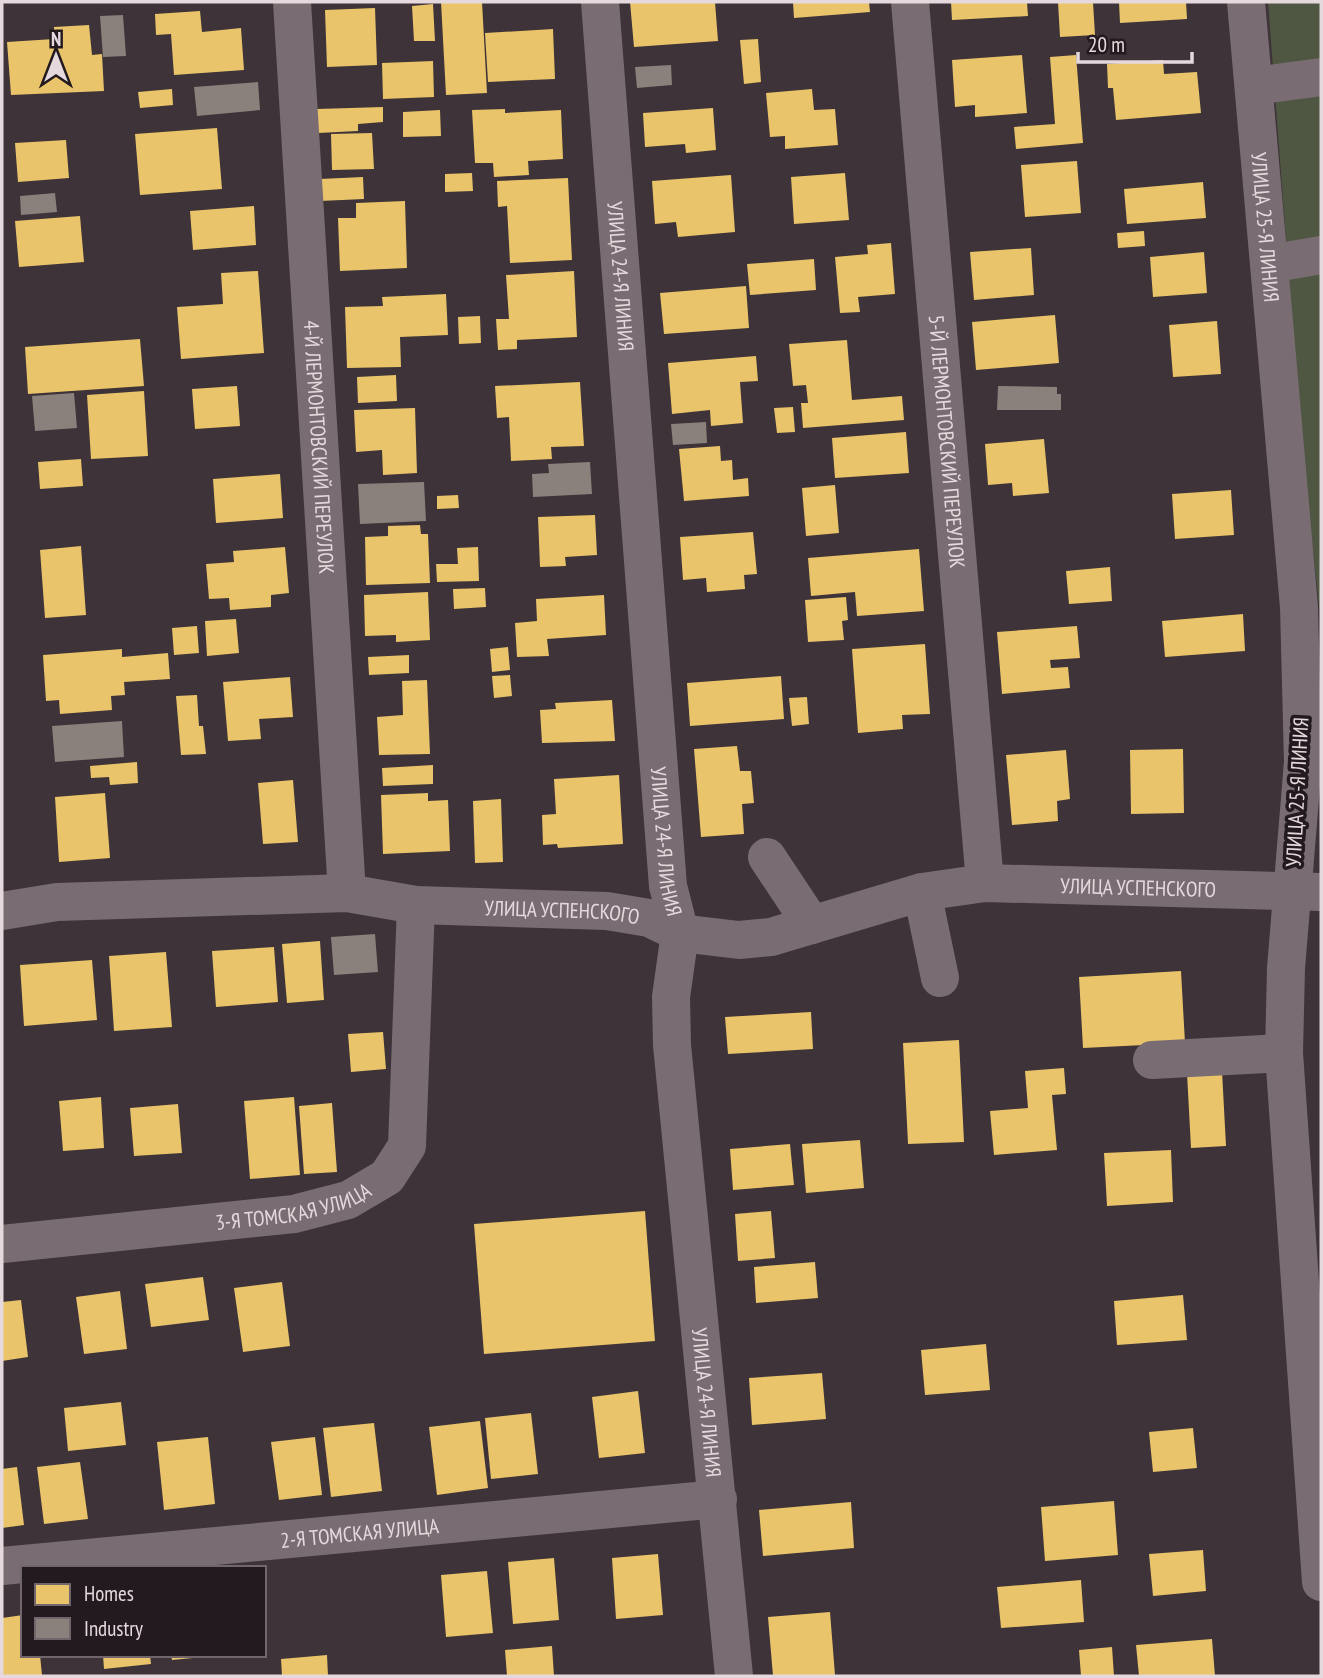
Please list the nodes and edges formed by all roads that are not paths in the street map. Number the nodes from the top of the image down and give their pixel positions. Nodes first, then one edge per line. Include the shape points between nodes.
1 (292, 2) edge
2 (600, 2) edge
3 (910, 2) edge
4 (1247, 2) edge
5 (1321, 77) edge
6 (1254, 86) junction
7 (1321, 255) edge
8 (1269, 264) junction
9 (767, 857) dead end
10 (985, 883) junction
11 (1307, 891) edge
12 (922, 892) junction
13 (348, 893) junction
14 (416, 905) junction
15 (2, 911) edge
16 (812, 925) junction
17 (680, 933) junction
18 (940, 978) dead end
19 (1283, 1053) junction
20 (1152, 1060) dead end
21 (2, 1244) edge
22 (718, 1499) junction
23 (2, 1566) edge
24 (1321, 1582) edge
25 (733, 1676) edge

1 - 13 street, 4-Й ЛЕРМОНТОВСКИЙ ПЕРЕУЛОК
2 - 17 street, УЛИЦА 24-Я ЛИНИЯ via 668,886
3 - 10 street, 5-Й ЛЕРМОНТОВСКИЙ ПЕРЕУЛОК
4 - 6 street, УЛИЦА 25-Я ЛИНИЯ
5 - 6 street
6 - 8 street, УЛИЦА 25-Я ЛИНИЯ
7 - 8 street
8 - 11 street, УЛИЦА 25-Я ЛИНИЯ via 1299,607
9 - 16 street
10 - 11 street, УЛИЦА УСПЕНСКОГО
10 - 12 street, УЛИЦА УСПЕНСКОГО
11 - 19 street, УЛИЦА 25-Я ЛИНИЯ
12 - 16 street, УЛИЦА УСПЕНСКОГО
12 - 18 street
13 - 14 street, УЛИЦА УСПЕНСКОГО
13 - 15 street, УЛИЦА УСПЕНСКОГО via 57,902
14 - 17 street, УЛИЦА УСПЕНСКОГО via 607,911 649,918
14 - 21 street, 3-Я ТОМСКАЯ УЛИЦА via 407,1146 387,1177 348,1200 294,1214
16 - 17 street, УЛИЦА УСПЕНСКОГО via 771,937 739,940
17 - 22 street, УЛИЦА 24-Я ЛИНИЯ via 671,997 672,1045
19 - 20 street
19 - 24 street, УЛИЦА 25-Я ЛИНИЯ
22 - 23 street, 2-Я ТОМСКАЯ УЛИЦА
22 - 25 street, УЛИЦА 24-Я ЛИНИЯ

